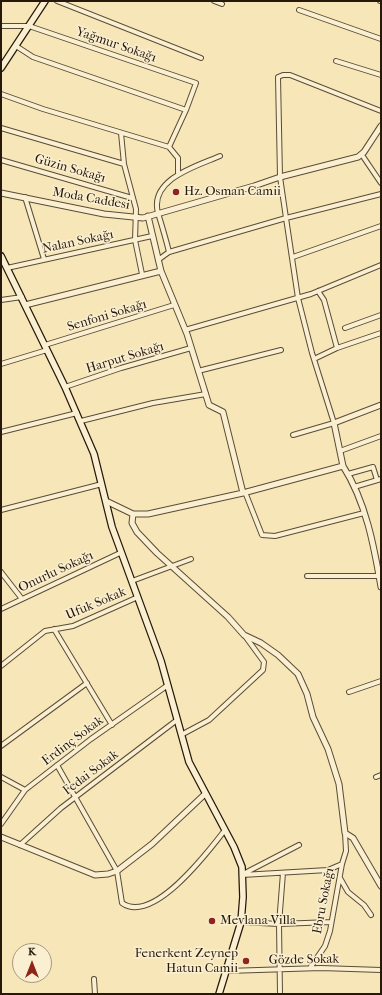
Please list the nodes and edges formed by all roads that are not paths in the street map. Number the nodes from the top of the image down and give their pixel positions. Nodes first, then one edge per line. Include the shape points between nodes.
1 (45, 1) edge
2 (57, 1) edge
3 (214, 1) edge
4 (222, 4) dead end
5 (299, 10) dead end
6 (1, 26) edge
7 (30, 26) junction
8 (381, 39) edge
9 (16, 46) junction
10 (201, 58) dead end
11 (336, 60) dead end
12 (1, 68) edge
13 (381, 76) edge
14 (1, 94) edge
15 (186, 110) junction
16 (381, 111) edge
17 (381, 126) edge
18 (1, 128) edge
19 (121, 133) junction
20 (169, 147) junction
21 (362, 155) junction
22 (220, 156) dead end
23 (1, 160) edge
24 (124, 164) junction
25 (178, 174) junction
26 (280, 177) junction
27 (381, 183) edge
28 (1, 193) edge
29 (381, 194) edge
30 (25, 197) junction
31 (132, 198) junction
32 (158, 213) junction
33 (148, 216) junction
34 (136, 218) junction
35 (286, 218) junction
36 (381, 226) edge
37 (152, 236) junction
38 (135, 240) junction
39 (169, 252) junction
40 (1, 256) edge
41 (293, 257) junction
42 (44, 259) junction
43 (158, 260) junction
44 (381, 265) edge
45 (7, 268) junction
46 (161, 271) junction
47 (142, 274) junction
48 (318, 291) junction
49 (22, 297) junction
50 (298, 298) junction
51 (1, 300) edge
52 (26, 305) junction
53 (174, 306) junction
54 (381, 315) edge
55 (344, 328) dead end
56 (185, 330) junction
57 (381, 333) edge
58 (46, 348) junction
59 (191, 348) junction
60 (337, 348) junction
61 (281, 350) dead end
62 (314, 359) junction
63 (1, 364) edge
64 (198, 371) junction
65 (66, 387) junction
66 (206, 394) junction
67 (381, 404) edge
68 (77, 413) junction
69 (81, 421) junction
70 (334, 423) junction
71 (1, 432) edge
72 (293, 435) dead end
73 (381, 436) edge
74 (340, 451) junction
75 (343, 466) junction
76 (348, 474) junction
77 (379, 480) edge
78 (102, 484) junction
79 (354, 487) junction
80 (244, 492) junction
81 (106, 501) junction
82 (1, 510) edge
83 (364, 513) junction
84 (133, 514) junction
85 (120, 553) junction
86 (192, 559) dead end
87 (171, 566) junction
88 (1, 572) edge
89 (307, 576) dead end
90 (380, 576) edge
91 (132, 581) junction
92 (381, 587) edge
93 (138, 597) junction
94 (22, 599) junction
95 (1, 609) edge
96 (54, 629) junction
97 (244, 634) junction
98 (1, 666) edge
99 (381, 681) edge
100 (87, 683) junction
101 (168, 685) junction
102 (349, 692) dead end
103 (177, 720) junction
104 (112, 725) junction
105 (181, 735) junction
106 (1, 746) edge
107 (58, 765) junction
108 (1, 777) edge
109 (25, 790) junction
110 (205, 794) junction
111 (75, 797) junction
112 (1, 824) edge
113 (224, 830) junction
114 (345, 833) junction
115 (1, 837) edge
116 (20, 845) junction
117 (299, 845) dead end
118 (342, 864) junction
119 (117, 871) junction
120 (284, 873) junction
121 (242, 875) junction
122 (340, 878) junction
123 (381, 886) edge
124 (371, 915) dead end
125 (241, 922) junction
126 (331, 922) junction
127 (279, 924) junction
128 (310, 968) junction
129 (279, 969) junction
130 (381, 970) edge
131 (227, 971) junction
132 (94, 979) dead end
133 (95, 994) edge
134 (219, 994) edge
135 (280, 994) edge

1 - 7 main road
2 - 10 street
3 - 4 street
5 - 8 street
6 - 7 street, Yağmur Sokağı
7 - 9 main road
7 - 15 street, Yağmur Sokağı via 196,83
9 - 12 main road
9 - 15 street via 33,57
11 - 13 street
14 - 19 street
15 - 20 street
16 - 26 street via 290,75 283,74 278,77
17 - 21 street
18 - 24 street
19 - 20 street
19 - 24 street
20 - 25 street via 178,158
21 - 26 street, Moda Caddesi via 340,163
21 - 27 street
22 - 25 street
23 - 31 street, Güzin Sokağı
24 - 31 street
25 - 32 street via 159,194
26 - 32 street, Moda Caddesi
26 - 35 street
28 - 30 street, Moda Caddesi
29 - 35 street
30 - 34 street, Moda Caddesi via 104,214
30 - 42 street
31 - 34 street
32 - 33 street, Moda Caddesi
32 - 39 street
33 - 34 street, Moda Caddesi
33 - 37 street
34 - 38 street
35 - 39 street
35 - 41 street
36 - 41 street
37 - 38 street, Nalan Sokağı
37 - 43 street
38 - 42 street, Nalan Sokağı
38 - 47 street
39 - 43 street
40 - 45 main road
41 - 50 street
42 - 45 street, Nalan Sokağı
43 - 46 street
44 - 48 street
45 - 49 main road
46 - 47 street
46 - 53 street
47 - 52 street
48 - 50 street
48 - 60 street via 324,300
49 - 51 street
49 - 52 main road
50 - 56 street
50 - 62 street
52 - 58 main road
53 - 56 street
53 - 58 street, Senfoni Sokağı
54 - 55 street
56 - 59 street
57 - 60 street
58 - 63 street, Senfoni Sokağı
58 - 65 main road
59 - 64 street
59 - 65 street, Harput Sokağı
60 - 62 street
61 - 64 street
62 - 70 street
64 - 66 street
65 - 68 main road
66 - 69 street via 153,403
66 - 80 street via 209,405 223,412
67 - 70 street
68 - 69 main road
68 - 71 street
69 - 78 main road
70 - 72 street
70 - 74 street
73 - 74 street
74 - 75 street
75 - 76 street
75 - 80 street
76 - 77 street via 373,467
76 - 79 street
77 - 79 street
78 - 81 main road
78 - 82 street
79 - 83 street
80 - 83 street via 262,535 275,536
80 - 84 street via 148,514
81 - 84 street
81 - 85 main road
83 - 90 street via 371,531
84 - 87 street via 132,523 137,532
85 - 91 main road
85 - 94 street, Onurlu Sokağı
86 - 87 street
87 - 91 street
87 - 97 street
88 - 94 street
89 - 90 street
90 - 92 street
91 - 93 main road
93 - 96 street, Ufuk Sokak via 73,626
93 - 101 main road
94 - 95 street, Onurlu Sokağı
96 - 98 street, Ufuk Sokak via 45,631
96 - 100 street
97 - 105 street via 264,662 263,670 209,720
97 - 114 street via 278,655 298,674 339,784
99 - 102 street
100 - 104 street
100 - 106 street
101 - 103 main road
101 - 104 street, Erdinç Sokak
103 - 105 main road
103 - 111 street, Fedai Sokak
104 - 107 street, Erdinç Sokak
105 - 110 main road via 189,762
107 - 109 street, Erdinç Sokak
107 - 111 street
108 - 109 street
109 - 112 street, Erdinç Sokak
110 - 113 main road
110 - 119 street via 152,844
111 - 116 street, Fedai Sokak
111 - 119 street
113 - 119 street via 204,857 187,874 158,900 140,908 128,907 122,902
113 - 121 main road via 242,867
114 - 118 street, Ebru Sokağı via 346,851
114 - 123 street via 353,838
115 - 116 street
116 - 119 street via 95,875
117 - 121 street
118 - 120 street via 328,870
118 - 122 street, Ebru Sokağı
120 - 121 street
120 - 127 street
121 - 125 main road
122 - 124 street via 348,892 364,905
122 - 126 street, Ebru Sokağı
125 - 127 street
125 - 131 main road
126 - 127 street
126 - 128 street, Ebru Sokağı via 325,946
127 - 129 street
128 - 129 street, Gözde Sokak
128 - 130 street, Gözde Sokak
129 - 131 street, Gözde Sokak
129 - 135 street
131 - 134 main road
132 - 133 street

